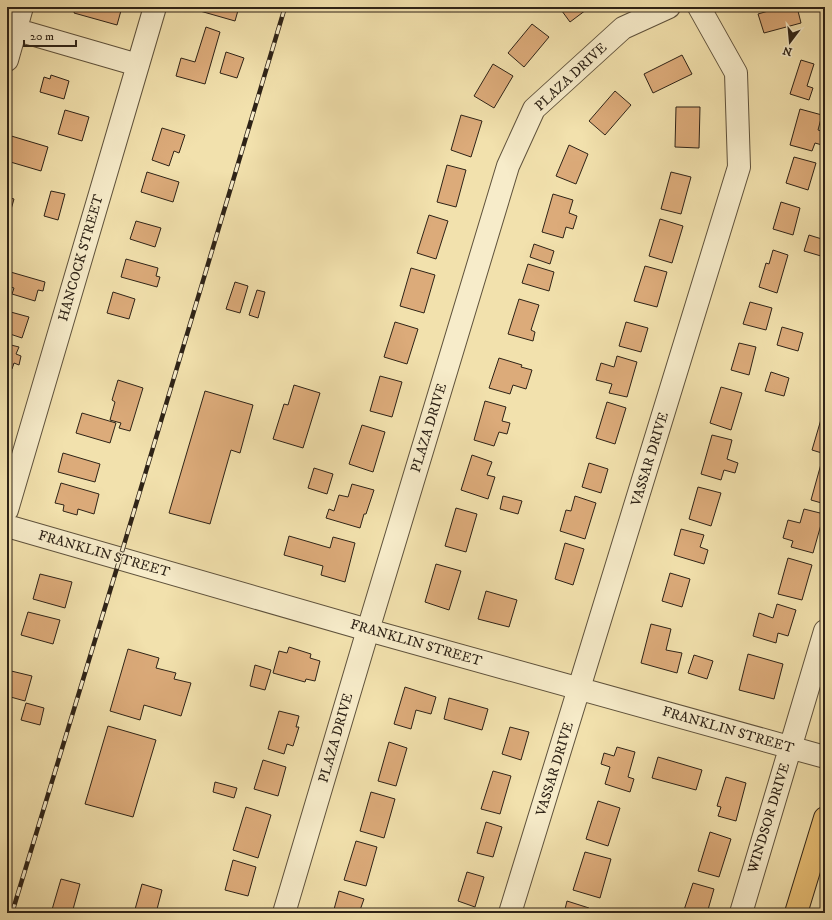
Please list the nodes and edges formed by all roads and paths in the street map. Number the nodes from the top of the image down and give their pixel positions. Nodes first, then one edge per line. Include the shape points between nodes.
1 (22, 7) edge
2 (155, 7) edge
3 (669, 7) edge
4 (699, 7) edge
5 (11, 28) edge
6 (7, 60) edge
7 (138, 65) junction
8 (7, 510) edge
9 (7, 526) edge
10 (368, 630) junction
11 (825, 631) edge
12 (580, 688) junction
13 (790, 748) junction
14 (825, 757) edge
15 (825, 818) edge
16 (284, 913) edge
17 (510, 913) edge
18 (741, 913) edge
19 (796, 913) edge

1 - 5 street
2 - 7 street, HANCOCK STREET
3 - 10 street, PLAZA DRIVE via 623,28 534,109 508,166
4 - 12 street, VASSAR DRIVE via 736,73 739,167
5 - 6 street
5 - 7 street
7 - 8 street, HANCOCK STREET
9 - 10 street, FRANKLIN STREET
10 - 12 street, FRANKLIN STREET
10 - 16 street, PLAZA DRIVE
11 - 13 street, WINDSOR DRIVE
12 - 13 street, FRANKLIN STREET
12 - 17 street, VASSAR DRIVE
13 - 14 street, FRANKLIN STREET
13 - 18 street, WINDSOR DRIVE
15 - 19 main road

